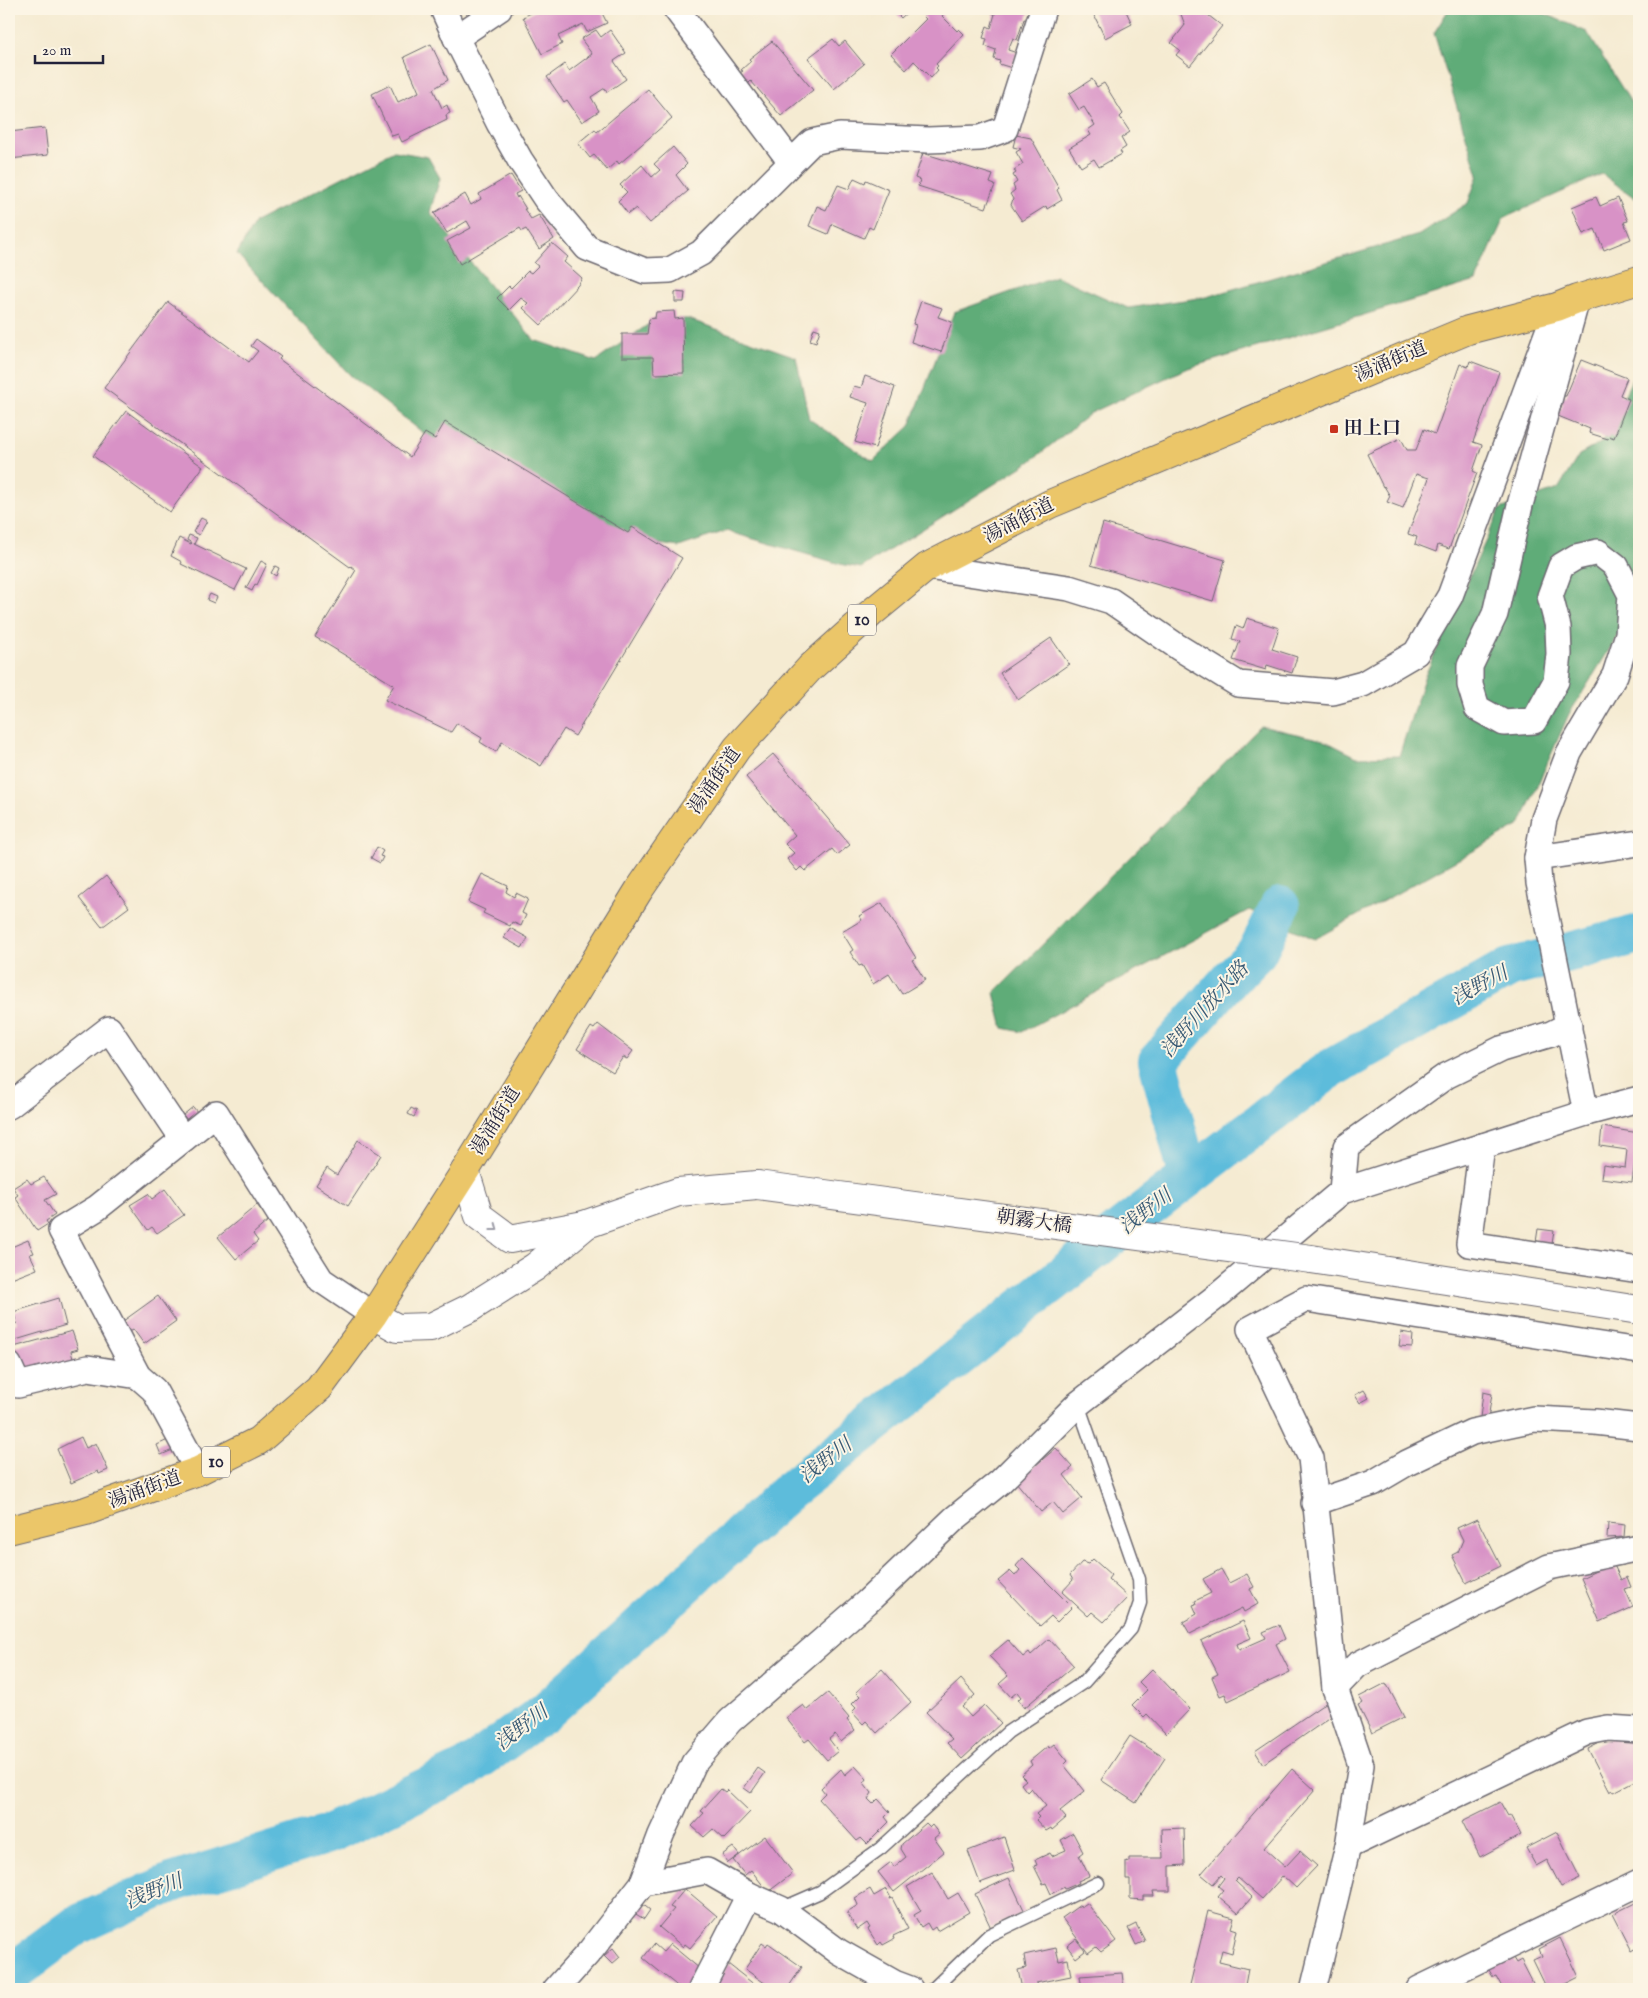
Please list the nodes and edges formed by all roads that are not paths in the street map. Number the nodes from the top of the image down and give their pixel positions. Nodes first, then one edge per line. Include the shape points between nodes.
1 (444, 9) edge
2 (499, 9) edge
3 (676, 9) edge
4 (1043, 9) edge
5 (456, 38) junction
6 (791, 162) junction
7 (1639, 280) edge
8 (1567, 303) junction
9 (927, 567) junction
10 (1639, 843) edge
11 (1537, 858) junction
12 (1568, 1020) junction
13 (1639, 1099) edge
14 (9, 1106) edge
15 (1586, 1113) junction
16 (183, 1139) junction
17 (1482, 1146) junction
18 (465, 1171) junction
19 (1342, 1192) junction
20 (587, 1224) junction
21 (1639, 1270) edge
22 (1639, 1310) edge
23 (373, 1315) junction
24 (1639, 1351) edge
25 (9, 1365) edge
26 (138, 1376) junction
27 (1078, 1404) junction
28 (1639, 1428) edge
29 (198, 1471) junction
30 (1314, 1503) junction
31 (9, 1530) edge
32 (1639, 1548) edge
33 (1335, 1688) junction
34 (1639, 1730) edge
35 (1348, 1846) junction
36 (643, 1883) junction
37 (1098, 1883) dead end
38 (1639, 1883) edge
39 (750, 1895) junction
40 (781, 1909) junction
41 (556, 1989) edge
42 (701, 1989) edge
43 (910, 1989) edge
44 (933, 1989) edge
45 (1315, 1989) edge
46 (1419, 1989) edge

1 - 5 street
2 - 5 street
3 - 6 street
4 - 6 street via 1006,129 980,138 928,140 840,136 812,142
5 - 6 street via 499,123 546,199 588,248 645,271 670,270 701,253
7 - 8 main road, 湯涌街道 / 10
8 - 9 main road, 湯涌街道 / 10 via 1468,330 1050,504
8 - 9 street via 1450,596 1416,653 1363,684 1333,692 1238,684 1111,600 1069,588
8 - 11 street via 1495,614 1470,666 1470,685 1478,708 1504,723 1534,721 1556,681 1558,627 1550,596 1561,566 1576,556 1598,552 1616,566 1630,595 1628,634 1615,675 1569,754 1544,819
9 - 18 main road, 湯涌街道 / 10 via 810,668 737,748 639,890
10 - 11 street
11 - 12 street via 1539,883
12 - 15 street
12 - 19 street via 1551,1034 1501,1049 1446,1076 1346,1147
13 - 15 street
14 - 16 street via 109,1029
15 - 17 street
16 - 23 street via 216,1113 321,1280
16 - 26 street via 97,1208 61,1230
17 - 19 street
17 - 21 street via 1470,1244
18 -> 20 street via 479,1216 510,1239
18 - 23 main road, 湯涌街道 / 10
19 - 27 street via 1221,1293
20 - 22 street, 朝霧大橋, bridge via 678,1192 757,1186 1311,1258
20 - 23 street via 535,1267 470,1308 431,1327 397,1328
23 - 29 main road, 湯涌街道 / 10 via 319,1388 258,1441
24 - 30 street via 1306,1298 1250,1329 1311,1458
25 - 26 street via 18,1385 88,1368
26 - 29 street via 154,1390
27 - 36 street via 1000,1482 954,1519 867,1602 730,1721 694,1763
27 - 40 lane via 1139,1579 1140,1603 1132,1629 1084,1682 1008,1732 881,1848 820,1892
28 - 30 street via 1534,1419 1472,1432 1373,1483
29 - 31 main road, 湯涌街道 / 10 via 86,1511
30 - 33 street
32 - 33 street via 1549,1567 1357,1665
33 - 35 street via 1361,1765
34 - 35 street via 1608,1728 1587,1732
35 - 45 street
36 - 39 street via 706,1871
36 - 41 street
37 - 44 lane via 989,1935
38 - 46 street
39 - 40 street
39 - 42 street
40 - 43 street via 839,1952

